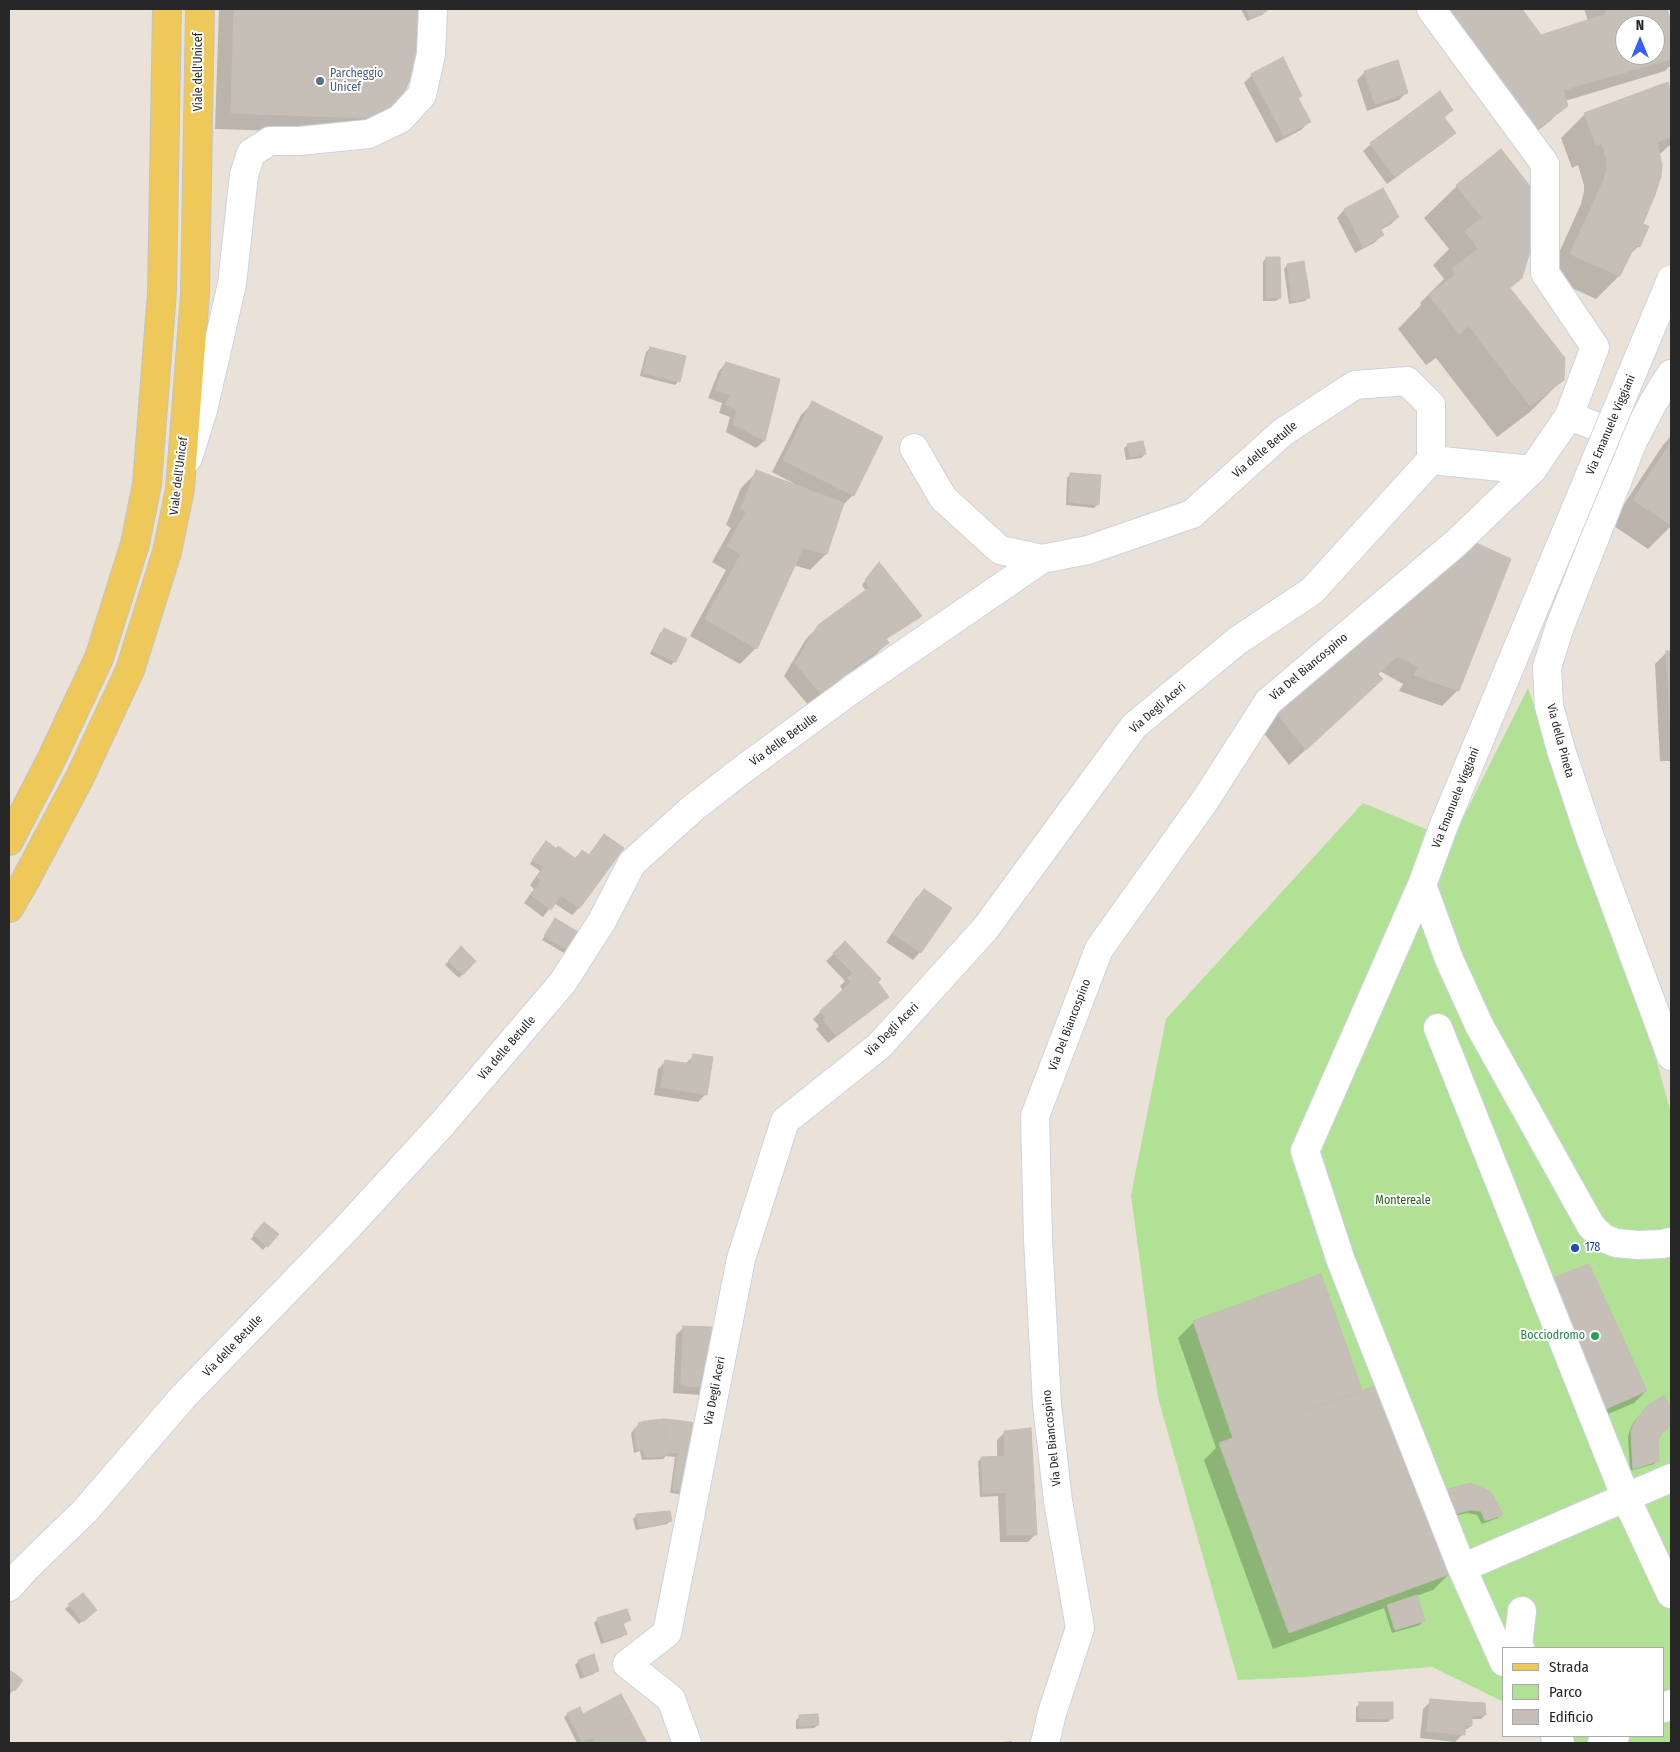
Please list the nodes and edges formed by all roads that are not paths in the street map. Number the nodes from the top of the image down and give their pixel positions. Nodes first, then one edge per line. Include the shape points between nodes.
1 (167, 9) edge
2 (200, 9) edge
3 (433, 9) edge
4 (1431, 9) edge
5 (1671, 280) edge
6 (1671, 374) edge
7 (1569, 416) junction
8 (1633, 441) junction
9 (914, 448) dead end
10 (1431, 460) junction
11 (1532, 470) junction
12 (180, 489) junction
13 (1042, 559) junction
14 (9, 841) edge
15 (1422, 885) junction
16 (9, 908) edge
17 (1438, 1028) dead end
18 (1671, 1056) edge
19 (1671, 1242) edge
20 (1671, 1478) edge
21 (1626, 1498) junction
22 (1462, 1568) junction
23 (9, 1588) edge
24 (1671, 1594) edge
25 (1522, 1610) dead end
26 (1520, 1647) edge
27 (1502, 1658) edge
28 (1613, 1737) edge
29 (688, 1743) edge
30 (1045, 1743) edge
31 (1602, 1743) edge

1 - 14 main road via 162,292 145,492 135,544 99,658
2 - 12 main road, Viale dell'Unicef via 194,294
3 - 12 street via 431,54 422,95 400,119 369,134 270,141 251,153 244,175 232,284 203,410
4 - 7 street, Via Del Biancospino via 1545,164 1545,273 1595,347
5 - 15 street, Via Emanuele Viggiani, bridge
6 - 8 street, Via della Pineta
7 - 8 street
7 - 11 street, Via Del Biancospino
8 - 18 street, Via della Pineta via 1547,667 1549,706 1590,840
9 - 13 street, Via delle Betulle via 942,498 1000,550
10 - 11 street
10 - 13 street, Via delle Betulle via 1431,405 1407,381 1355,385 1284,432 1192,514 1088,550
10 - 29 street, Via Degli Aceri via 1312,591 1237,641 1134,726 985,929 879,1046 785,1121 741,1259 667,1632 627,1664 671,1699
11 - 30 street, Via Del Biancospino via 1456,543 1268,702 1206,799 1095,958 1036,1116 1038,1239 1047,1405 1058,1501 1080,1628
12 - 16 main road, Viale dell'Unicef via 167,552 130,670 80,776
13 - 23 street, Via delle Betulle via 854,688 742,770 632,863 602,921 563,982 449,1116 346,1229 183,1397 85,1512
15 - 19 street via 1448,959 1479,1025 1590,1226 1603,1238 1616,1243
15 - 22 street, Via Emanuele Viggiani via 1305,1151 1342,1261
17 - 21 street
20 - 21 street
21 - 22 street
21 - 24 street
22 - 27 street, Via Emanuele Viggiani
25 - 26 street
28 - 31 street

